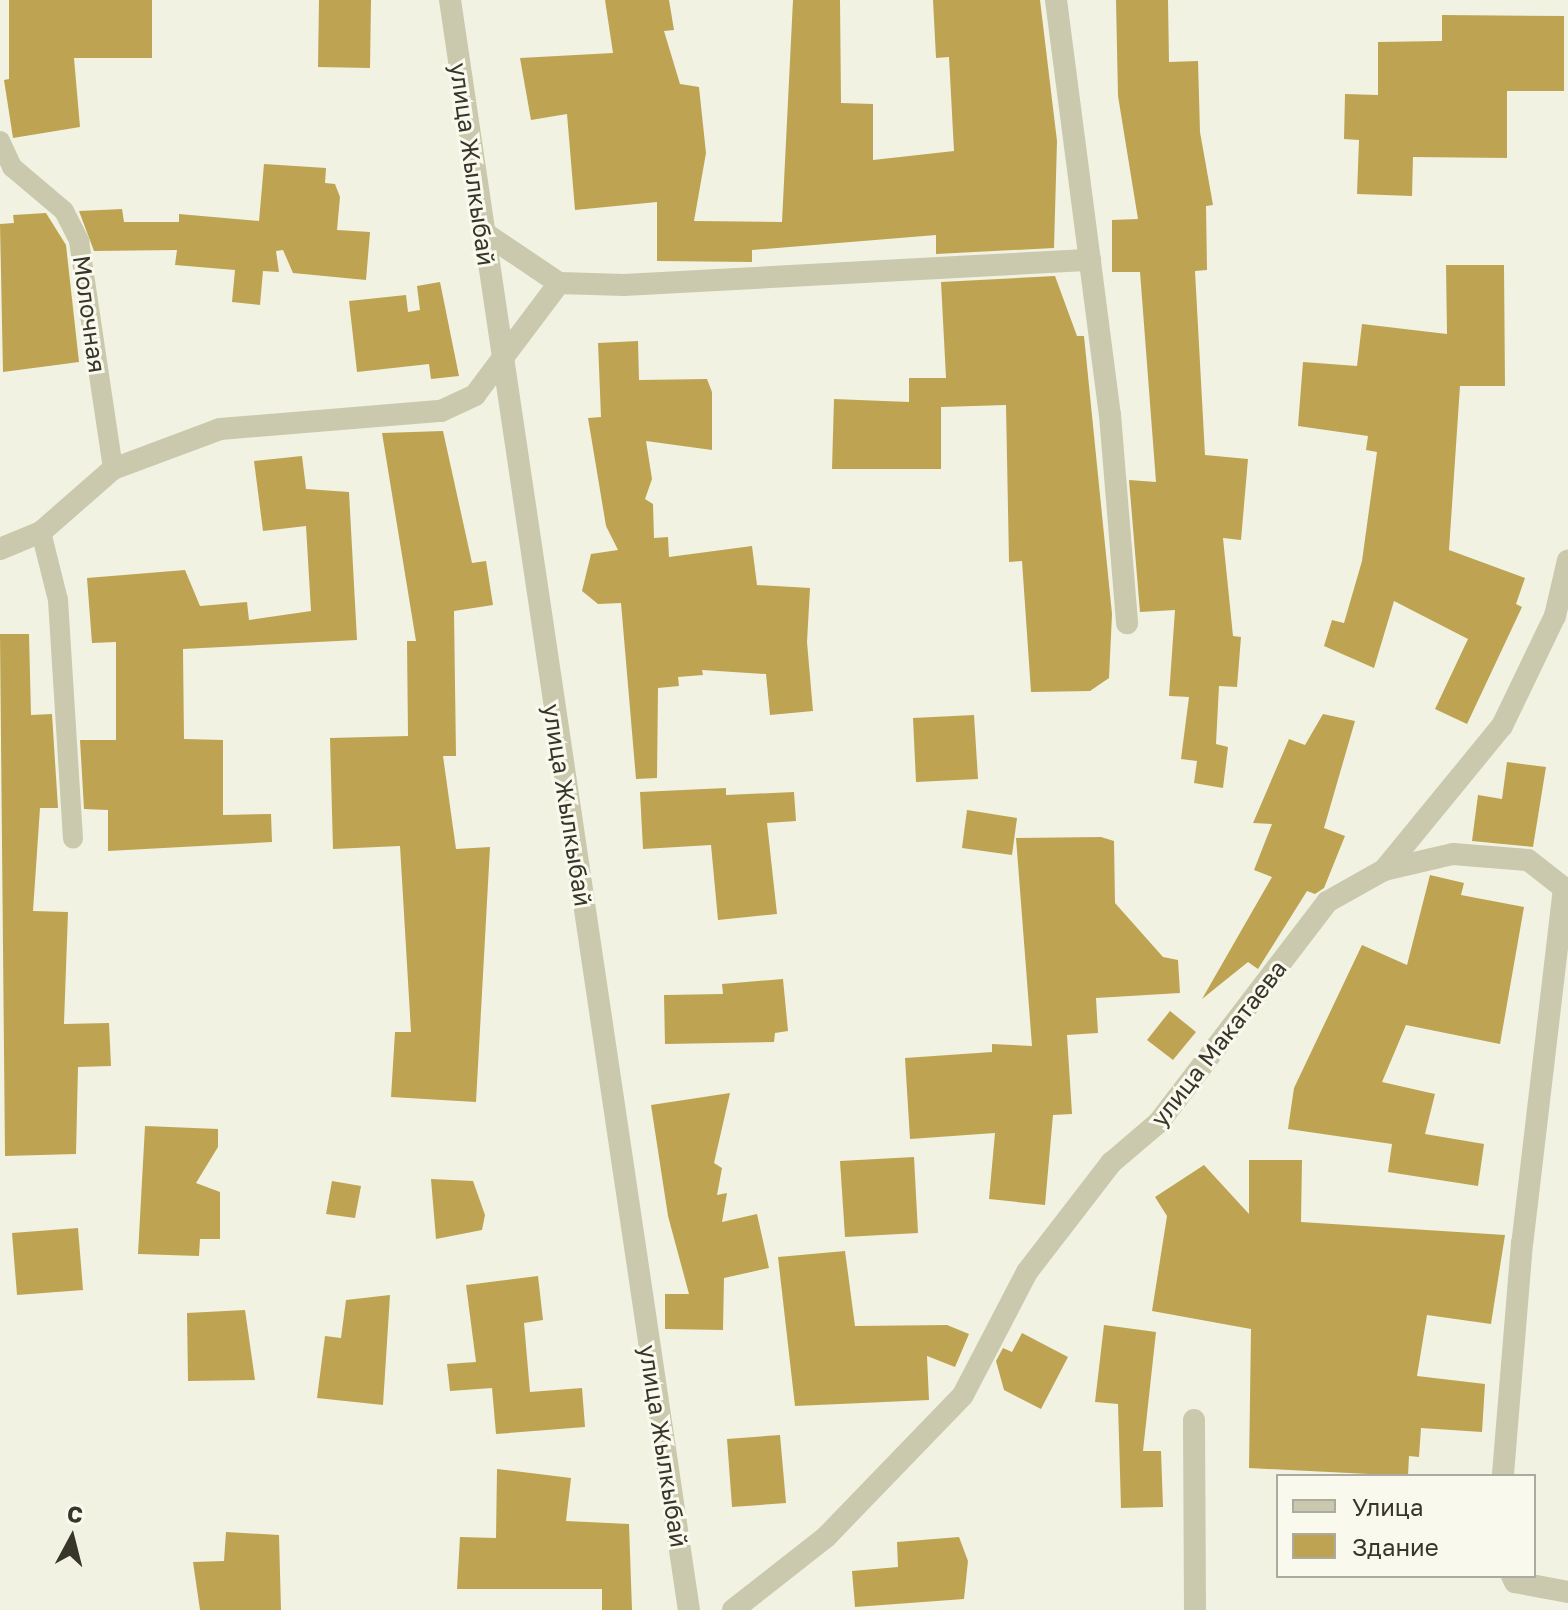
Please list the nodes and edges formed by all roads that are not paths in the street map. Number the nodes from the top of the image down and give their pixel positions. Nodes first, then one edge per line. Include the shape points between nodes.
1 (450, 0) edge
2 (1056, 0) edge
3 (0, 141) edge
4 (483, 232) junction
5 (1090, 260) junction
6 (559, 283) junction
7 (501, 361) junction
8 (113, 469) junction
9 (41, 532) junction
10 (0, 549) edge
11 (1568, 560) edge
12 (1127, 623) dead end
13 (73, 839) dead end
14 (1384, 870) junction
15 (1194, 1420) dead end
16 (1503, 1474) edge
17 (1513, 1578) edge
18 (1568, 1592) edge
19 (689, 1610) edge
20 (733, 1610) edge
21 (1195, 1610) edge

1 - 4 street, улица Жылкыбай
2 - 5 street
3 - 8 lane, Молочная via 12,167 64,211 79,241
4 - 6 street
4 - 7 street, улица Жылкыбай
5 - 6 street via 654,284
5 - 12 street
6 - 7 street
7 - 8 street via 475,395 441,411 220,429
7 - 19 street, улица Жылкыбай
8 - 9 street
9 - 10 street
9 - 13 lane via 58,600
11 - 14 street, улица Макатаева via 1555,616 1502,726
14 - 16 street via 1453,854 1528,860 1564,888 1522,1243
14 - 20 street, улица Макатаева via 1327,902 1159,1122 1111,1163 1027,1272 963,1395 826,1537
15 - 21 street
17 - 18 street

